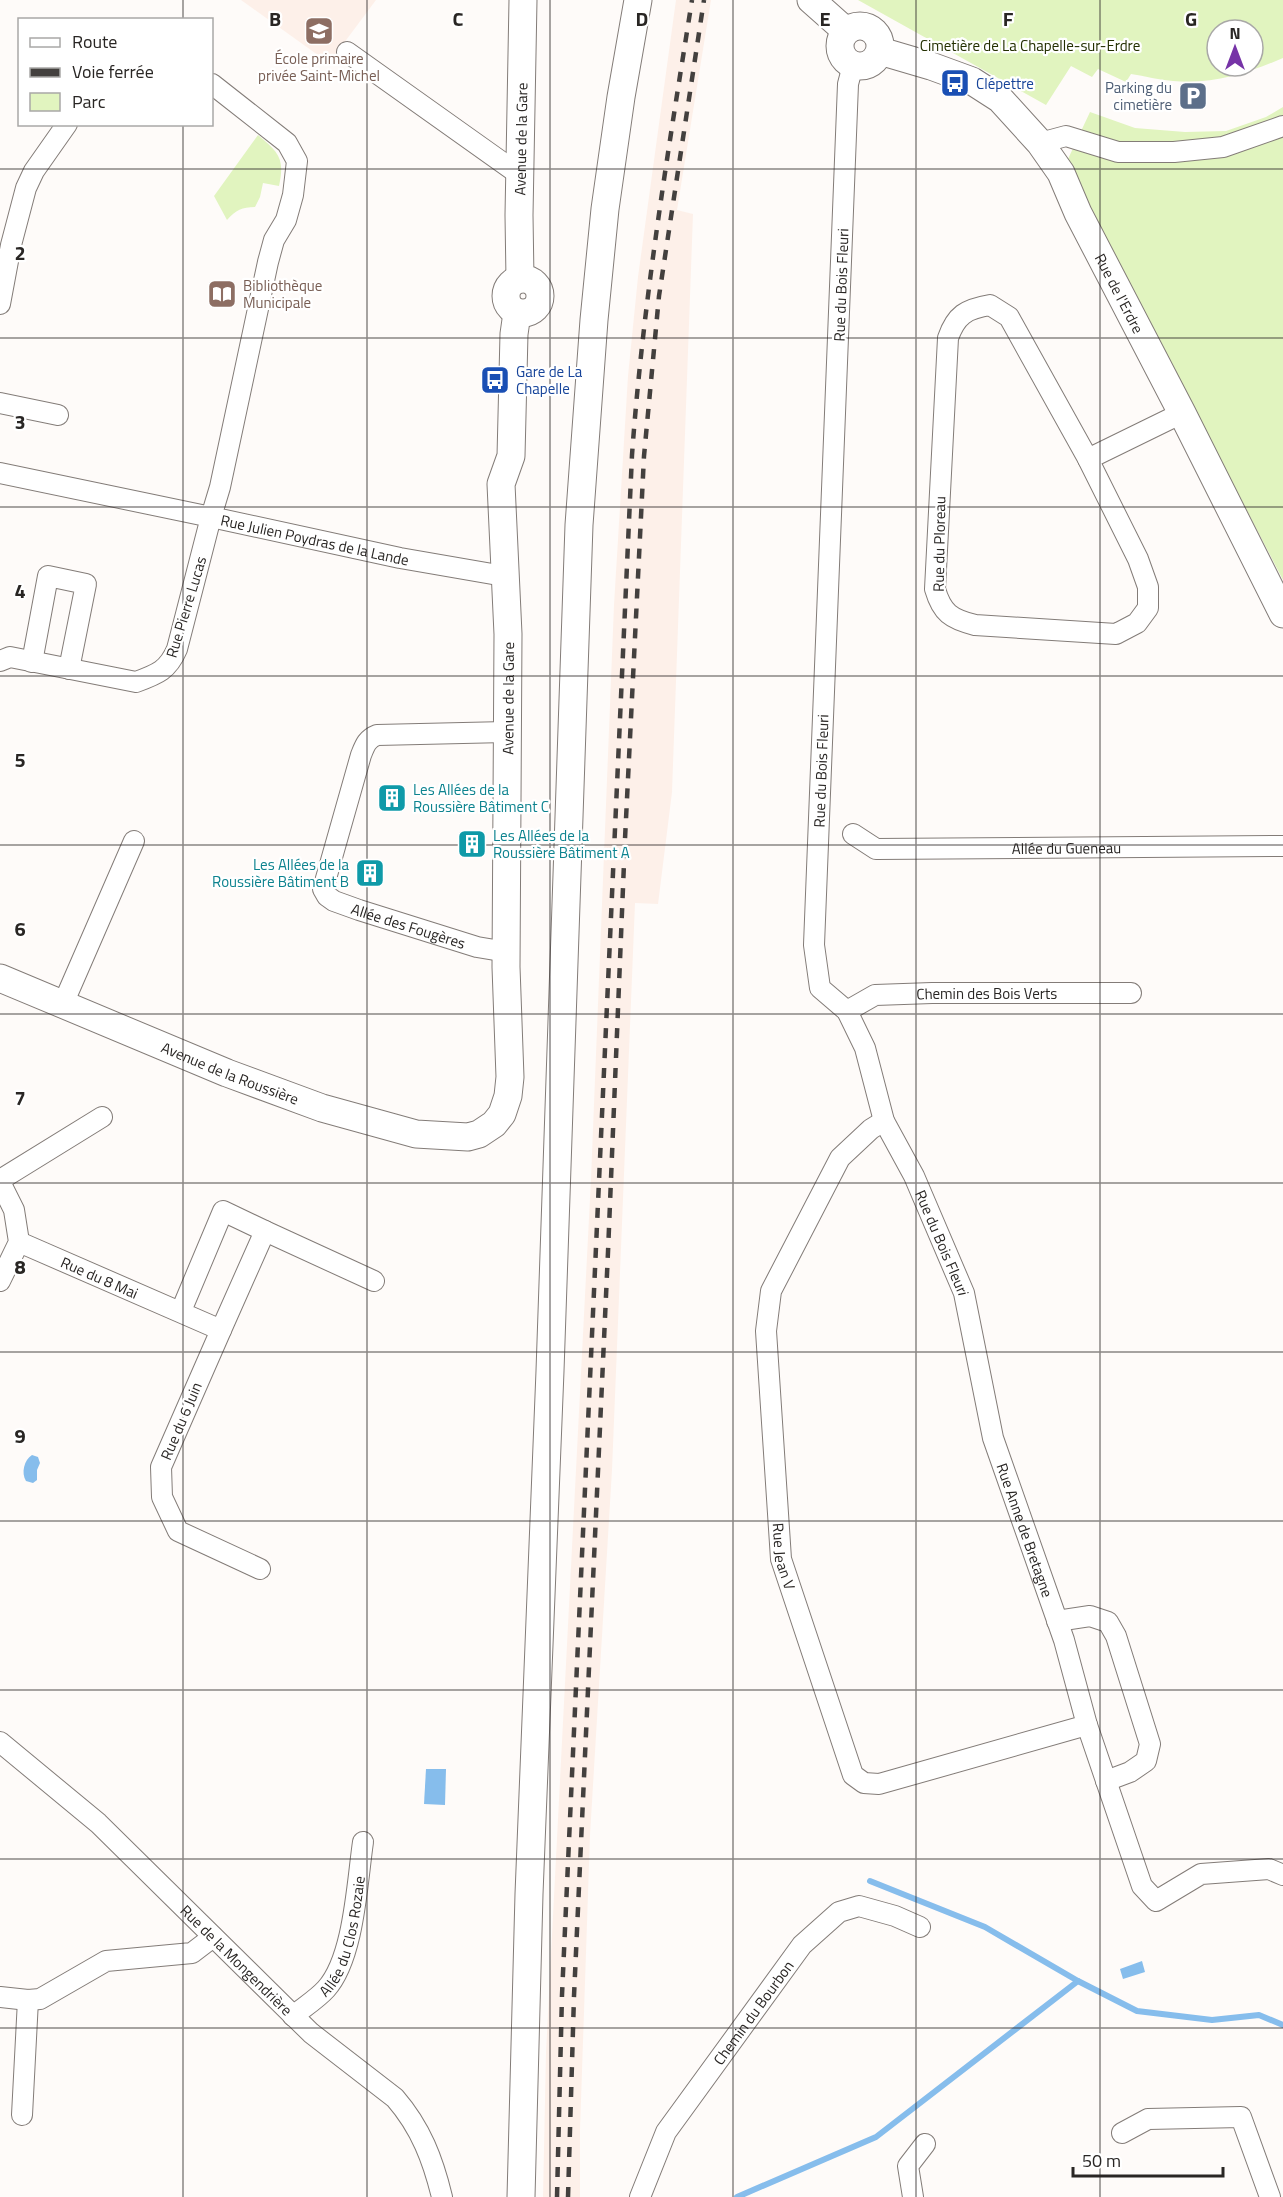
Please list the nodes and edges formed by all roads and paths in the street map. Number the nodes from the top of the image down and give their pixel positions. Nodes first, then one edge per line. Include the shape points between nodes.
1 (523, 0) edge
2 (638, 0) edge
3 (811, 0) edge
4 (846, 31) junction
5 (880, 51) junction
6 (347, 52) dead end
7 (853, 65) junction
8 (213, 85) edge
9 (67, 126) edge
10 (1283, 126) edge
11 (1040, 143) junction
12 (520, 176) junction
13 (0, 304) edge
14 (0, 403) edge
15 (1182, 413) junction
16 (58, 414) dead end
17 (1088, 459) junction
18 (0, 473) edge
19 (212, 517) junction
20 (504, 576) junction
21 (1283, 614) edge
22 (0, 661) edge
23 (32, 662) junction
24 (69, 669) junction
25 (506, 732) junction
26 (854, 834) dead end
27 (134, 841) dead end
28 (1283, 846) edge
29 (507, 952) junction
30 (0, 978) edge
31 (1131, 993) dead end
32 (63, 1004) junction
33 (847, 1011) junction
34 (102, 1117) dead end
35 (884, 1121) junction
36 (468, 1137) joint
37 (0, 1181) edge
38 (264, 1231) junction
39 (19, 1242) junction
40 (0, 1281) edge
41 (374, 1281) dead end
42 (181, 1311) junction
43 (221, 1330) junction
44 (993, 1438) joint
45 (260, 1569) dead end
46 (1057, 1621) junction
47 (1087, 1725) junction
48 (0, 1742) edge
49 (1107, 1780) junction
50 (363, 1842) dead end
51 (1283, 1875) edge
52 (920, 1927) dead end
53 (213, 1937) junction
54 (0, 1997) edge
55 (28, 2000) junction
56 (293, 2016) junction
57 (22, 2115) dead end
58 (1122, 2133) dead end
59 (925, 2144) dead end
60 (442, 2197) edge
61 (520, 2197) edge
62 (640, 2197) edge
63 (913, 2197) edge
64 (1270, 2197) edge

1 - 12 street, Avenue de la Gare
2 - 61 street via 605,209 579,525
3 - 4 street
4 - 5 street via 858,26 870,29 879,39
4 - 7 street via 840,50
5 - 7 street via 866,66
5 - 11 street, Rue de l'Erdre via 972,81 1000,99
6 - 12 street
7 - 33 street, Rue du Bois Fleuri via 848,96 814,945 820,988
8 - 19 street, Rue Julien Poydras de la Lande via 287,143 297,160 297,174 286,220 274,240 268,262
9 - 13 street via 26,188
10 - 11 street via 1223,147 1174,152 1118,152 1066,136
11 - 15 street, Rue de l'Erdre via 1061,173
12 - 20 street, Avenue de la Gare via 520,279 534,283 540,300 529,313 517,313 514,333 511,456 501,484
14 - 16 street
15 - 17 street
15 - 21 street, Rue de l'Erdre
17 - 17 street, Rue du Ploreau via 1148,587 1148,608 1137,623 1116,634 975,625 954,620 940,604 935,588 948,338 954,321 973,308 990,305 1009,317
18 - 19 street
19 - 20 street, Rue Julien Poydras de la Lande
19 - 24 street, Rue Pierre Lucas via 171,664 136,682
20 - 25 street, Avenue de la Gare via 508,634
22 - 23 street, Rue Pierre Lucas via 10,657
23 - 24 street, Rue Pierre Lucas
23 - 24 street via 48,576 86,584
25 - 29 street, Avenue de la Gare
25 - 29 street, Allée des Fougères via 371,737 361,754 323,889 334,901 359,910 477,947
26 - 28 street, Allée du Gueneau via 876,849
27 - 32 street
29 - 36 street, Avenue de la Gare via 508,1096 494,1124
30 - 32 street, Avenue de la Roussière
31 - 33 street, Chemin des Bois Verts via 875,995
32 - 36 street, Avenue de la Roussière via 227,1073 322,1107 416,1134
33 - 35 street, Rue du Bois Fleuri via 865,1048
34 - 37 street
35 - 44 street, Rue du Bois Fleuri via 914,1176 964,1293
35 - 47 street, Rue Jean V via 840,1158 771,1291 766,1331 781,1559 853,1775 864,1783 879,1784
37 - 39 street via 14,1210
38 - 41 street
38 - 42 street via 223,1211
38 - 43 street
39 - 40 street
39 - 42 street, Rue du 8 Mai
42 - 43 street, Rue du 8 Mai
43 - 45 street, Rue du 6 Juin via 161,1467 162,1497 178,1531
44 - 46 street, Rue Anne de Bretagne
46 - 47 street, Rue Anne de Bretagne
46 - 49 street via 1090,1616 1108,1622 1116,1636 1150,1744 1146,1761
47 - 49 street, Rue Anne de Bretagne
48 - 53 street, Rue de la Mongendrière via 98,1823
49 - 51 street, Rue Anne de Bretagne via 1142,1887 1156,1901 1201,1874 1269,1869
50 - 56 street, Allée du Clos Rozaie via 344,1960 326,1989
52 - 62 street, Chemin du Bourbon via 859,1906 839,1912 802,1945 666,2132
53 - 55 street via 192,1953 106,1960 40,1999
53 - 56 street, Rue de la Mongendrière
54 - 55 street
55 - 57 street
56 - 60 street, Rue de la Mongendrière via 406,2111 432,2159
58 - 64 street via 1149,2119 1241,2117
59 - 63 street via 908,2166

